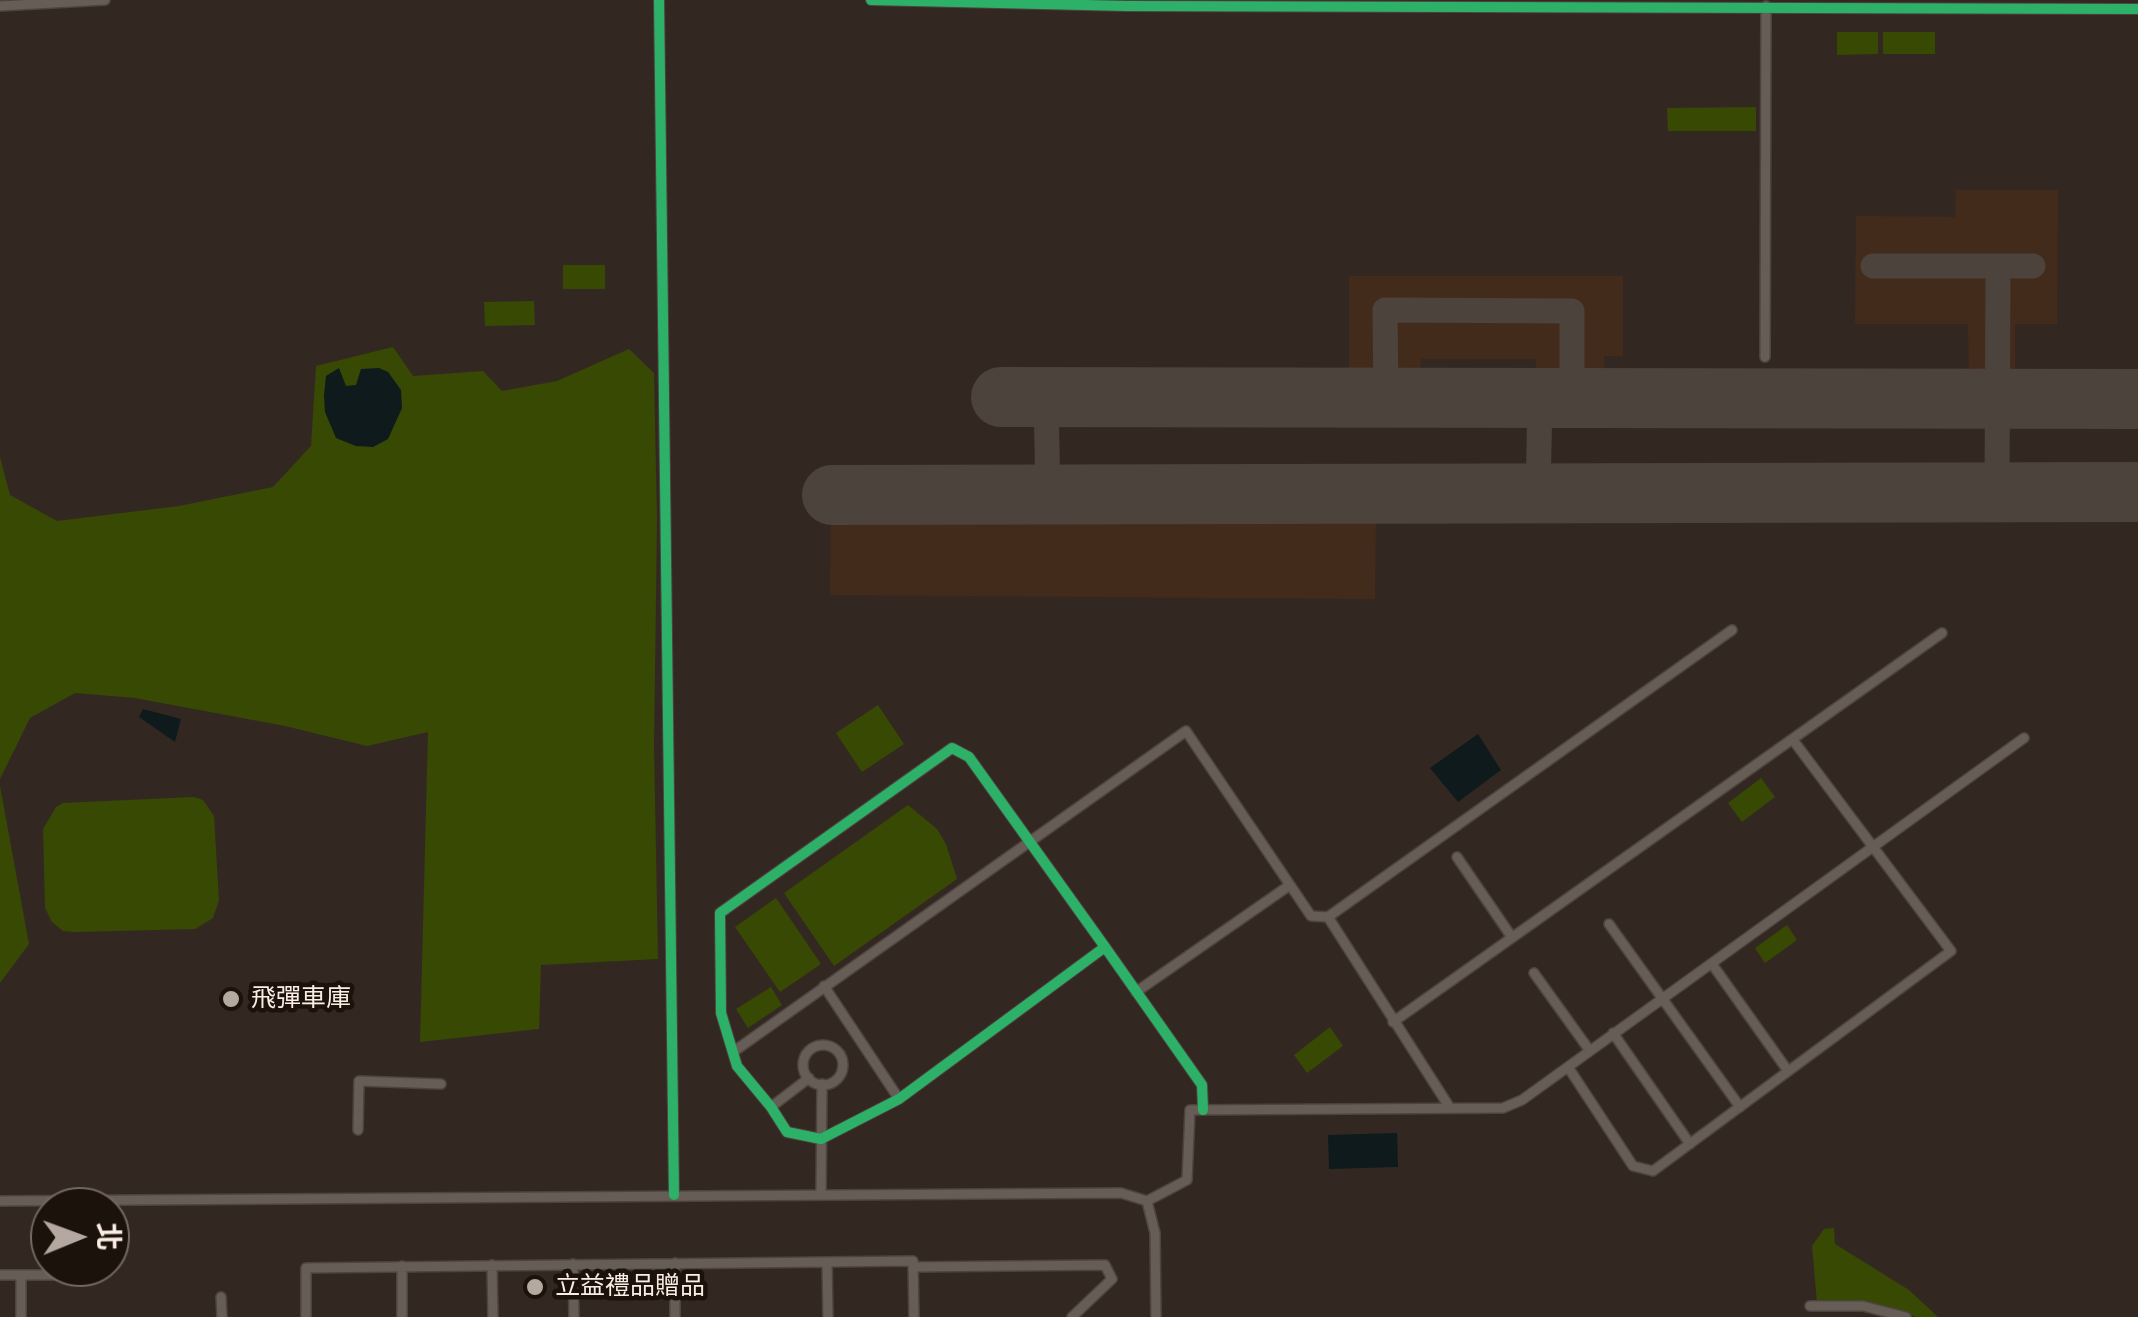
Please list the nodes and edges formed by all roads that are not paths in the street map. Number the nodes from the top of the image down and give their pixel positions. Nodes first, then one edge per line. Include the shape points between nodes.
1 (105, 0) edge
2 (659, 0) edge
3 (872, 0) edge
4 (1127, 3) edge
5 (2053, 4) edge
6 (0, 6) edge
7 (1766, 6) junction
8 (2138, 9) edge
9 (1766, 356) dead end
10 (1732, 630) dead end
11 (1942, 633) dead end
12 (2024, 738) dead end
13 (1794, 740) junction
14 (1028, 842) junction
15 (1873, 847) junction
16 (1456, 857) dead end
17 (1290, 885) junction
18 (1328, 917) junction
19 (1609, 924) dead end
20 (1511, 936) junction
21 (1105, 947) junction
22 (1712, 964) junction
23 (1534, 973) dead end
24 (824, 986) junction
25 (1136, 992) junction
26 (1663, 999) junction
27 (1393, 1022) junction
28 (1613, 1034) junction
29 (858, 1038) junction
30 (1590, 1051) junction
31 (733, 1052) junction
32 (838, 1052) junction
33 (1568, 1067) junction
34 (1788, 1072) junction
35 (808, 1078) junction
36 (440, 1084) dead end
37 (822, 1084) junction
38 (899, 1099) junction
39 (1740, 1106) junction
40 (771, 1107) junction
41 (1450, 1108) junction
42 (1202, 1110) junction
43 (358, 1130) dead end
44 (820, 1139) junction
45 (1690, 1144) junction
46 (820, 1193) junction
47 (674, 1195) junction
48 (0, 1201) edge
49 (1146, 1201) junction
50 (827, 1262) junction
51 (675, 1263) junction
52 (572, 1264) junction
53 (913, 1264) junction
54 (492, 1265) junction
55 (402, 1266) junction
56 (0, 1275) edge
57 (21, 1275) junction
58 (30, 1275) edge
59 (221, 1297) dead end
60 (1810, 1306) dead end
61 (21, 1317) edge
62 (222, 1317) edge
63 (306, 1317) edge
64 (402, 1317) edge
65 (493, 1317) edge
66 (574, 1317) edge
67 (675, 1317) edge
68 (828, 1317) edge
69 (914, 1317) edge
70 (1072, 1317) edge
71 (1156, 1317) edge
72 (1906, 1317) edge

1 - 6 street
2 - 47 street
3 - 4 street
4 - 7 street
5 - 7 street
5 - 8 street
7 - 9 street
10 - 18 street
11 - 13 street
12 - 15 street
13 - 15 street
13 - 20 street
14 - 17 street via 1186,731
14 - 21 street
14 - 24 street
14 - 31 street via 969,758 952,748 720,912 720,1014
15 - 22 street
15 - 34 street via 1951,951
16 - 20 street
17 - 18 street via 1311,916
17 - 25 street
18 - 27 street
19 - 26 street
20 - 27 street
21 - 25 street
21 - 38 street
22 - 26 street
22 - 34 street
23 - 30 street
24 - 29 street
24 - 31 street
25 - 42 street via 1202,1085
26 - 28 street
26 - 39 street
27 - 41 street
28 - 30 street
28 - 45 street
29 - 32 street
29 - 38 street
30 - 33 street
31 - 40 street
32 - 35 street via 822,1045 810,1050 804,1060
32 - 37 street via 840,1076
33 - 41 street via 1503,1108
33 - 45 street via 1633,1166 1653,1171
34 - 39 street
35 - 37 street
35 - 40 street
36 - 43 street via 359,1081
37 - 44 street
38 - 44 street
39 - 45 street
40 - 44 street via 787,1132
41 - 42 street
42 - 49 street via 1190,1110 1187,1180
44 - 46 street
46 - 47 street
46 - 49 street via 1121,1193
47 - 48 street
49 - 71 street via 1154,1233
50 - 51 street
50 - 53 street
50 - 68 street
51 - 52 street
51 - 67 street
52 - 54 street
52 - 66 street
53 - 69 street
53 - 70 street via 1105,1266 1112,1279
54 - 55 street
54 - 65 street
55 - 63 street via 306,1268
55 - 64 street
56 - 57 street
57 - 58 street
57 - 61 street
59 - 62 street
60 - 72 street via 1863,1306

